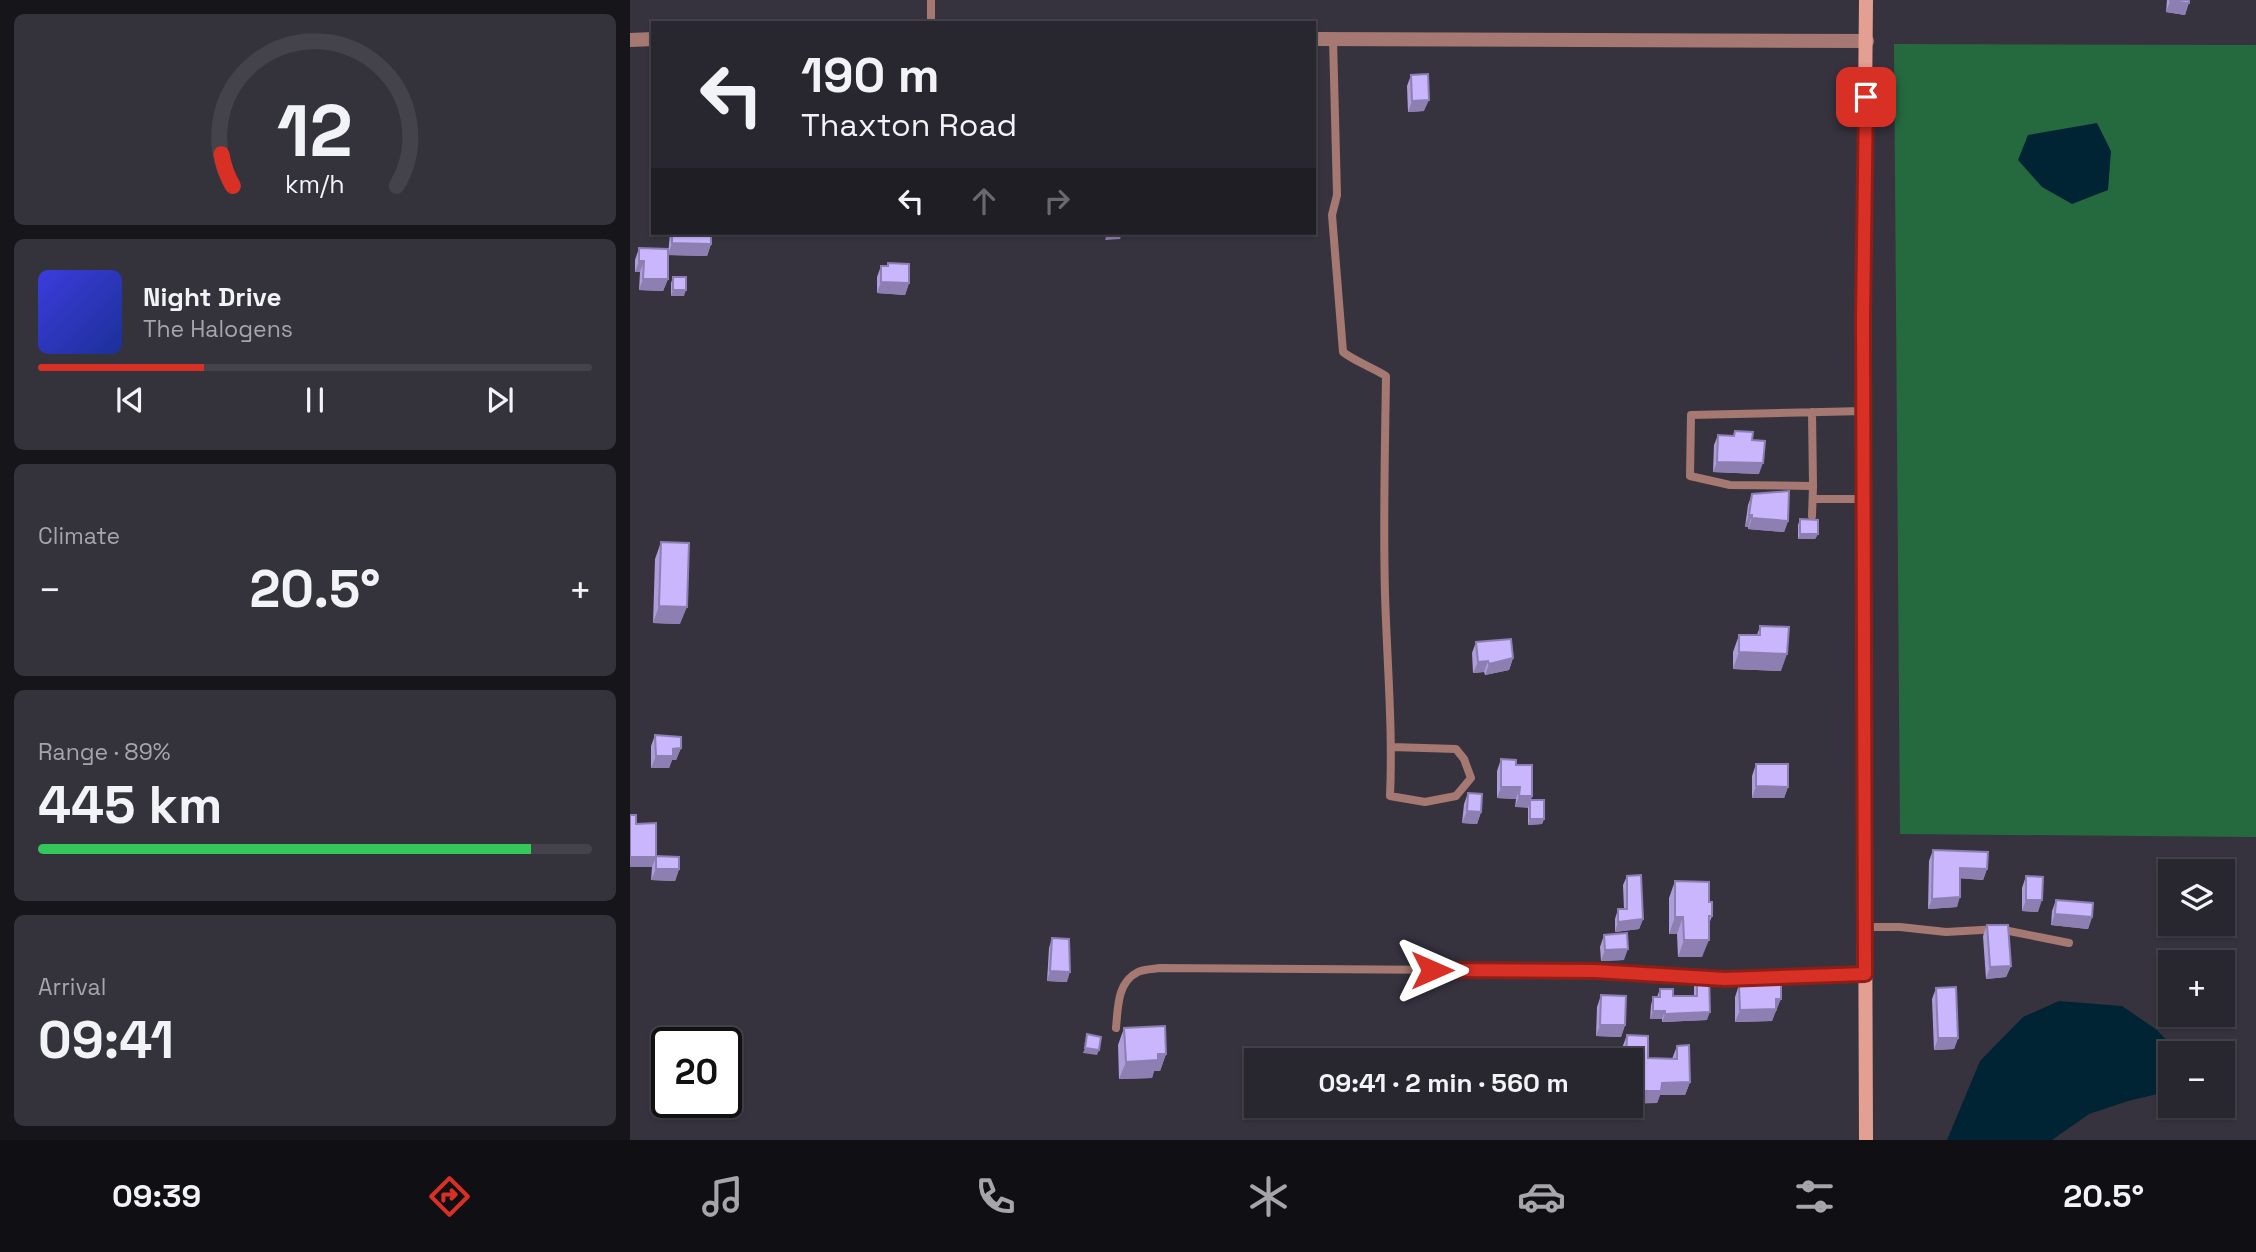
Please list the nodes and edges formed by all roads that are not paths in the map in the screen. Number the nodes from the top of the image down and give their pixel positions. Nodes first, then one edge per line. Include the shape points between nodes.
1 (931, 0) edge
2 (1866, 0) edge
3 (931, 21) edge
4 (1316, 39) edge
5 (1333, 39) junction
6 (630, 40) edge
7 (651, 40) edge
8 (1867, 41) junction
9 (1864, 411) junction
10 (1812, 412) junction
11 (1813, 486) junction
12 (1813, 499) junction
13 (1864, 499) junction
14 (1812, 516) dead end
15 (1392, 747) junction
16 (1865, 927) junction
17 (2069, 943) dead end
18 (1865, 974) junction
19 (1116, 1028) dead end
20 (1866, 1140) edge

1 - 3 lane
2 - 8 street
4 - 5 street
5 - 8 street
5 - 15 lane via 1337,195 1332,215 1342,352 1386,376 1384,553
6 - 7 street
8 - 9 street
9 - 10 lane
9 - 13 street
10 - 11 lane
10 - 11 lane via 1691,415 1690,476 1730,485
11 - 12 lane
12 - 13 lane
12 - 14 lane
13 - 16 street
15 - 15 lane via 1390,796 1425,802 1457,796 1471,778 1457,749
16 - 17 lane via 1946,932 1999,929
16 - 18 street
18 - 19 lane via 1725,979 1595,971 1160,968 1138,972 1124,984
18 - 20 street

